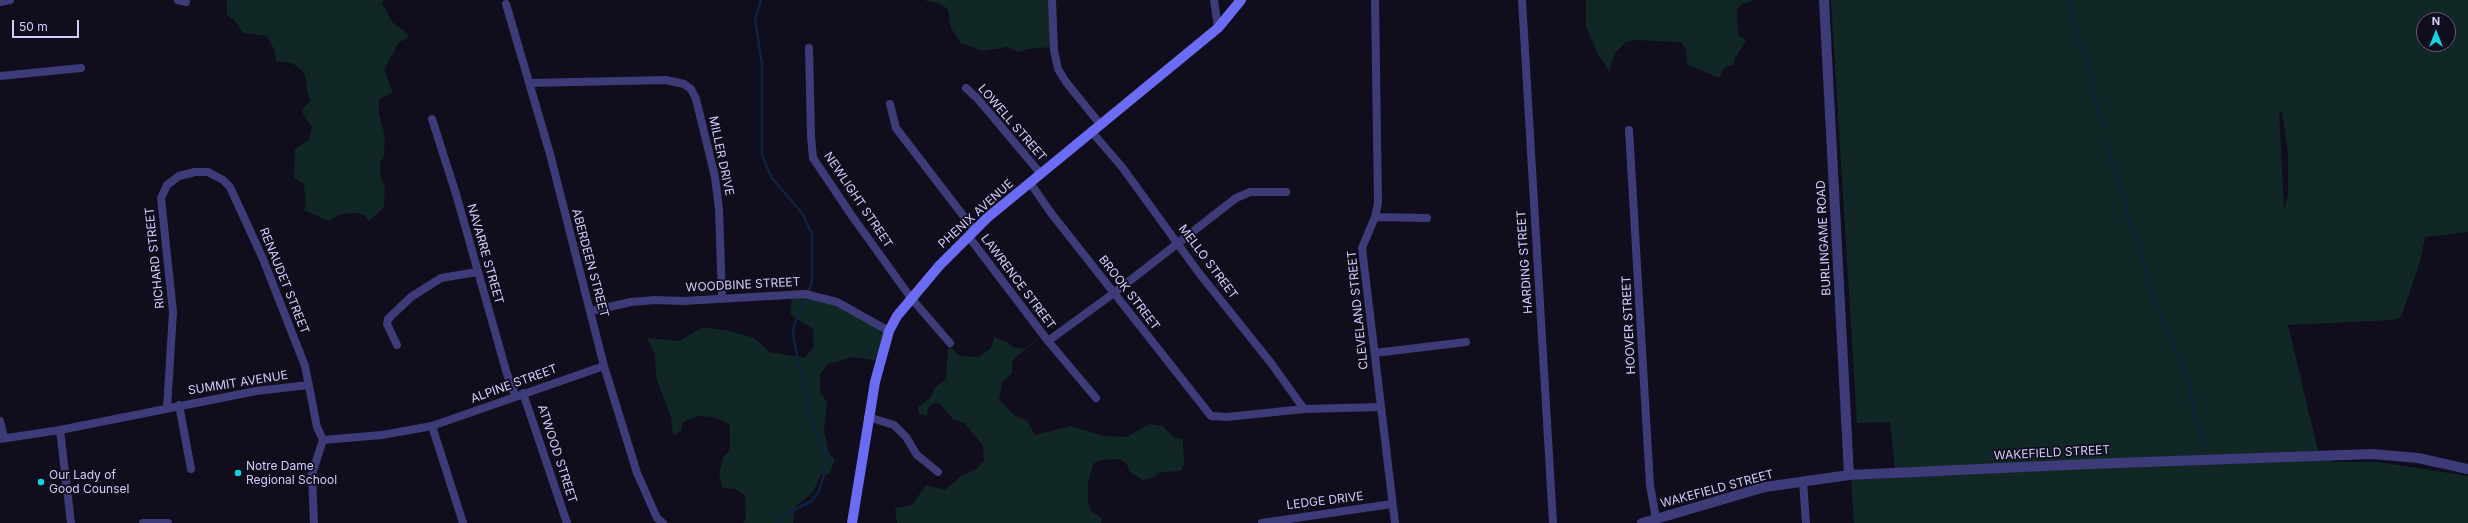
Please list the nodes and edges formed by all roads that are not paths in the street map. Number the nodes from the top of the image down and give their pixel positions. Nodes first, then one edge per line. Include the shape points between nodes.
1 (10, 0) edge
2 (1052, 0) edge
3 (1214, 0) edge
4 (1241, 0) edge
5 (1375, 0) edge
6 (1522, 0) edge
7 (1824, 0) edge
8 (0, 2) edge
9 (506, 4) dead end
10 (1218, 28) junction
11 (809, 48) dead end
12 (81, 68) dead end
13 (0, 76) edge
14 (529, 83) junction
15 (966, 88) dead end
16 (890, 104) dead end
17 (432, 120) dead end
18 (1100, 124) junction
19 (1629, 130) dead end
20 (1091, 131) junction
21 (1041, 174) junction
22 (1031, 184) junction
23 (230, 187) joint
24 (1286, 192) dead end
25 (1375, 217) junction
26 (1427, 218) dead end
27 (972, 234) junction
28 (1178, 243) junction
29 (477, 272) junction
30 (1114, 293) junction
31 (722, 298) junction
32 (911, 298) junction
33 (590, 311) junction
34 (889, 331) junction
35 (1048, 341) junction
36 (1466, 342) dead end
37 (950, 343) dead end
38 (397, 345) dead end
39 (1374, 353) junction
40 (604, 366) junction
41 (309, 386) junction
42 (519, 394) junction
43 (1096, 398) dead end
44 (179, 405) junction
45 (1381, 406) junction
46 (167, 408) junction
47 (1304, 409) junction
48 (868, 417) junction
49 (0, 421) edge
50 (432, 426) junction
51 (60, 430) junction
52 (2, 439) edge
53 (323, 440) junction
54 (191, 469) dead end
55 (2468, 469) edge
56 (938, 472) dead end
57 (1849, 476) junction
58 (1803, 481) junction
59 (1392, 504) junction
60 (1656, 519) junction
61 (71, 523) edge
62 (143, 523) edge
63 (168, 523) edge
64 (314, 523) edge
65 (463, 523) edge
66 (567, 523) edge
67 (663, 523) edge
68 (852, 523) edge
69 (1262, 523) edge
70 (1395, 523) edge
71 (1553, 523) edge
72 (1642, 523) edge
73 (1806, 523) edge

1 - 8 street
2 - 18 street via 1054,50 1058,69
3 - 10 street
4 - 10 main road, PHENIX AVENUE
5 - 25 street, CLEVELAND STREET via 1378,203
6 - 71 street, HARDING STREET
7 - 57 street, BURLINGAME ROAD
9 - 14 street, ABERDEEN STREET
10 - 18 main road, PHENIX AVENUE
11 - 32 street, NEWLIGHT STREET via 813,158
12 - 13 street
14 - 31 street, MILLER DRIVE via 624,80 678,82 691,89 696,99 719,203
14 - 33 street, ABERDEEN STREET
15 - 21 street, LOWELL STREET
16 - 27 street, LAWRENCE STREET via 896,128
17 - 29 street, NAVARRE STREET via 456,194
18 - 20 main road, PHENIX AVENUE
19 - 60 street, HOOVER STREET via 1650,485
20 - 21 main road, PHENIX AVENUE
20 - 28 street, MELLO STREET via 1122,167
21 - 22 main road, PHENIX AVENUE
22 - 27 main road, PHENIX AVENUE via 987,218
22 - 30 street, BROOK STREET
23 - 41 street, RENAUDET STREET via 279,296 305,366
23 - 46 street, RICHARD STREET via 208,172 195,172 179,176 164,190 162,198 173,312
24 - 28 street via 1245,193
25 - 26 street
25 - 39 street, CLEVELAND STREET via 1362,248
27 - 32 main road, PHENIX AVENUE
27 - 35 street, LAWRENCE STREET
28 - 30 street
28 - 47 street, MELLO STREET via 1293,391
29 - 38 street via 441,278 411,296 388,319 387,324
29 - 42 street, NAVARRE STREET via 507,374
30 - 35 street
30 - 47 street, BROOK STREET via 1211,416 1227,417
31 - 33 street, WOODBINE STREET via 631,302
31 - 34 street, WOODBINE STREET via 811,295 837,302
32 - 34 main road, PHENIX AVENUE
32 - 37 street, NEWLIGHT STREET
33 - 40 street, ABERDEEN STREET
34 - 48 main road, PHENIX AVENUE via 880,357
35 - 43 street, LAWRENCE STREET
36 - 39 street
39 - 45 street, CLEVELAND STREET
40 - 42 street, ALPINE STREET
40 - 67 street, ABERDEEN STREET via 637,473 657,518
41 - 44 street, SUMMIT AVENUE via 256,390
41 - 53 street via 317,427
42 - 50 street, ALPINE STREET
42 - 66 street, ATWOOD STREET
44 - 46 street, SUMMIT AVENUE
44 - 54 street
45 - 47 street
45 - 59 street, CLEVELAND STREET
46 - 51 street, SUMMIT AVENUE
48 - 56 street via 894,426 906,436 917,455
48 - 68 main road, PHENIX AVENUE
49 - 52 street
50 - 53 street via 382,435
50 - 65 street
51 - 52 street, SUMMIT AVENUE
51 - 61 street
53 - 64 street via 312,474
55 - 57 street, WAKEFIELD STREET via 2418,458 2368,454
57 - 58 street, WAKEFIELD STREET
58 - 60 street, WAKEFIELD STREET via 1765,487
58 - 73 street
59 - 69 street, LEDGE DRIVE
59 - 70 street, CLEVELAND STREET
60 - 72 street, WAKEFIELD STREET
62 - 63 street

